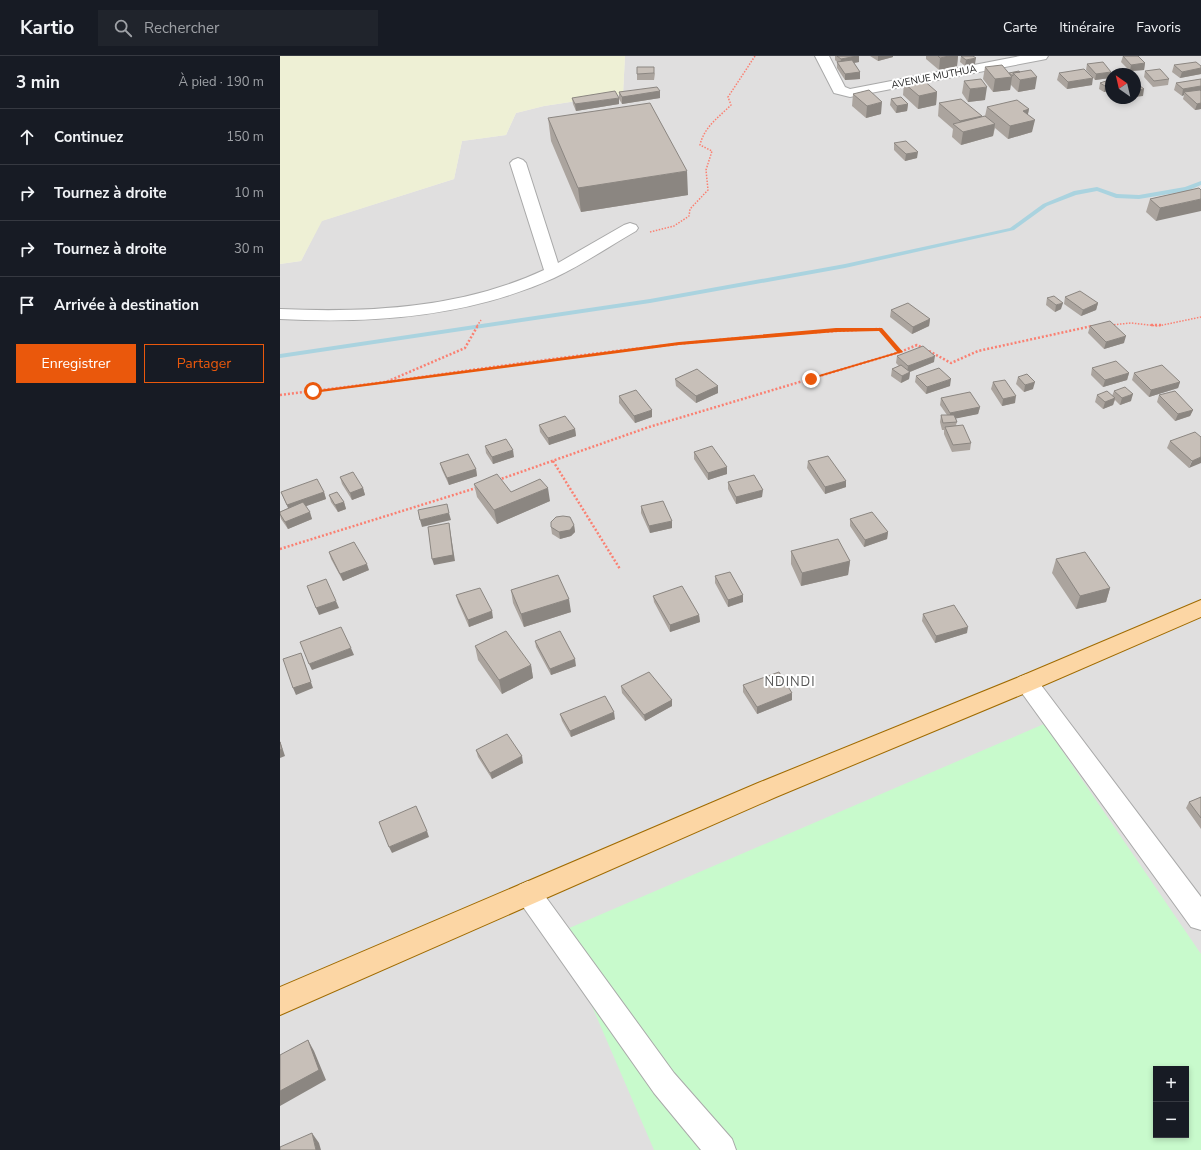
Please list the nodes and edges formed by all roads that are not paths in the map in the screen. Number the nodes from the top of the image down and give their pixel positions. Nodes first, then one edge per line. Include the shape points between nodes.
1 (822, 56) edge
2 (1041, 56) edge
3 (1011, 58) edge
4 (518, 163) dead end
5 (630, 228) road end
6 (553, 272) junction
7 (280, 314) edge
8 (1201, 608) edge
9 (1027, 683) junction
10 (528, 893) junction
11 (1201, 918) edge
12 (280, 1001) edge
13 (721, 1150) edge

1 - 3 street, AVENUE MUTHUA via 839,90 850,93
2 - 3 street, AVENUE MUTHUA
4 - 6 street
5 - 6 street
6 - 7 street via 501,291 437,308 396,314 352,316
8 - 9 main road
9 - 10 main road via 767,790
9 - 11 street
10 - 12 main road
10 - 13 street via 664,1083

